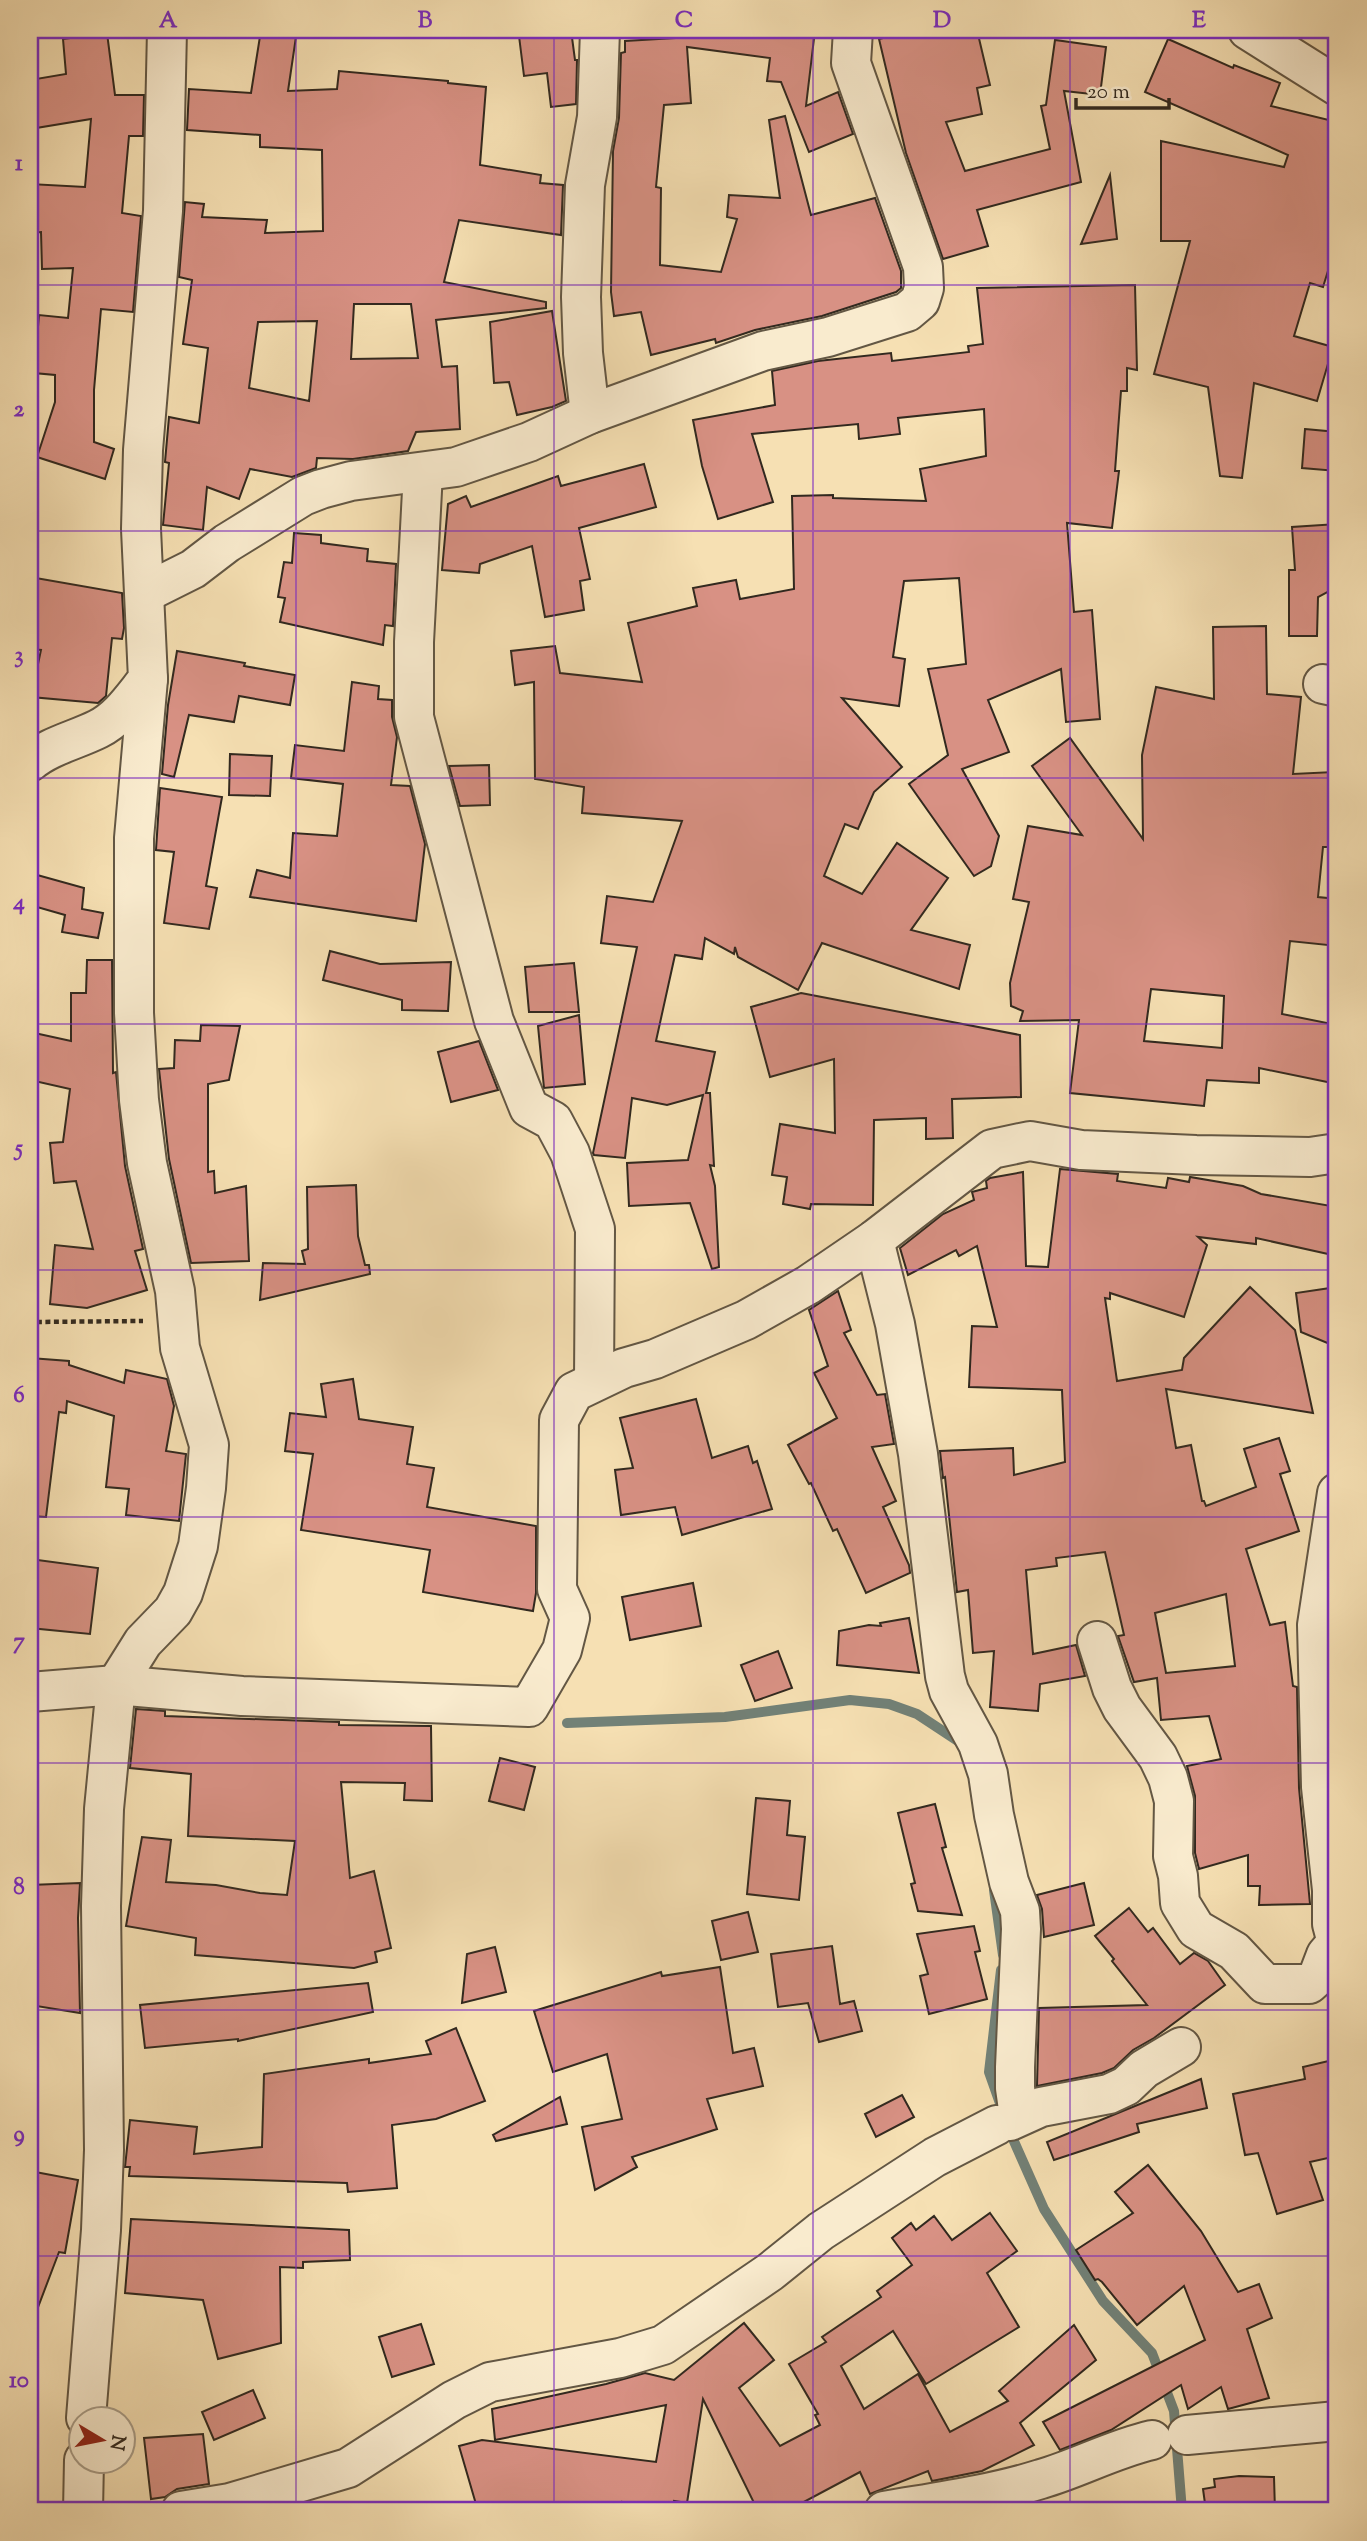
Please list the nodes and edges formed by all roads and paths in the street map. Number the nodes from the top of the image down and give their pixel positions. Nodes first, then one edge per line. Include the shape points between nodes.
1 (167, 30) edge
2 (600, 30) edge
3 (853, 30) edge
4 (1248, 30) edge
5 (1337, 86) edge
6 (590, 414) junction
7 (423, 472) junction
8 (145, 593) junction
9 (148, 679) junction
10 (30, 762) edge
11 (1337, 1153) edge
12 (874, 1240) junction
13 (177, 1321) junction
14 (30, 1325) edge
15 (594, 1381) junction
16 (1337, 1493) edge
17 (1097, 1641) dead end
18 (116, 1685) junction
19 (30, 1692) edge
20 (1337, 1942) edge
21 (1181, 2047) dead end
22 (1009, 2121) junction
23 (87, 2404) edge
24 (1337, 2421) edge
25 (84, 2474) edge
26 (83, 2511) edge
27 (181, 2511) edge
28 (884, 2511) edge

1 - 8 street via 163,211 143,450
2 - 6 street via 597,117 585,185 581,297
3 - 6 street via 851,63 923,267 920,302 907,312 763,351
4 - 5 street
6 - 7 street via 529,442 456,467
7 - 8 street via 351,481 312,492 193,569
7 - 15 street via 414,717 494,1021 529,1108 553,1121 570,1153 596,1229
8 - 9 street
9 - 10 street via 120,714
9 - 13 street via 134,838 134,1013 146,1163 175,1291
11 - 12 street via 1310,1157 1196,1155 1081,1150 1030,1141 992,1149
12 - 15 street via 746,1320
12 - 22 street via 895,1324 918,1454 949,1691 985,1764 1009,1882 1020,1911
13 - 14 path
13 - 18 street via 180,1348 209,1445 198,1546 173,1611 143,1642
15 - 18 street via 574,1392 559,1420 557,1589 570,1618 562,1650 529,1707 242,1696
16 - 20 street via 1317,1625 1321,1787
17 - 20 street via 1122,1708 1158,1757 1168,1779 1174,1801 1172,1856 1180,1903 1196,1929 1234,1951 1265,1984 1310,1984
18 - 19 street
18 - 23 street via 104,1809 104,2150
21 - 22 street via 1109,2094 1041,2107
22 - 27 street via 935,2157 821,2231 663,2345 620,2358 490,2382 348,2468 230,2503
24 - 28 street via 1169,2437 1125,2447 1040,2480
25 - 26 street

